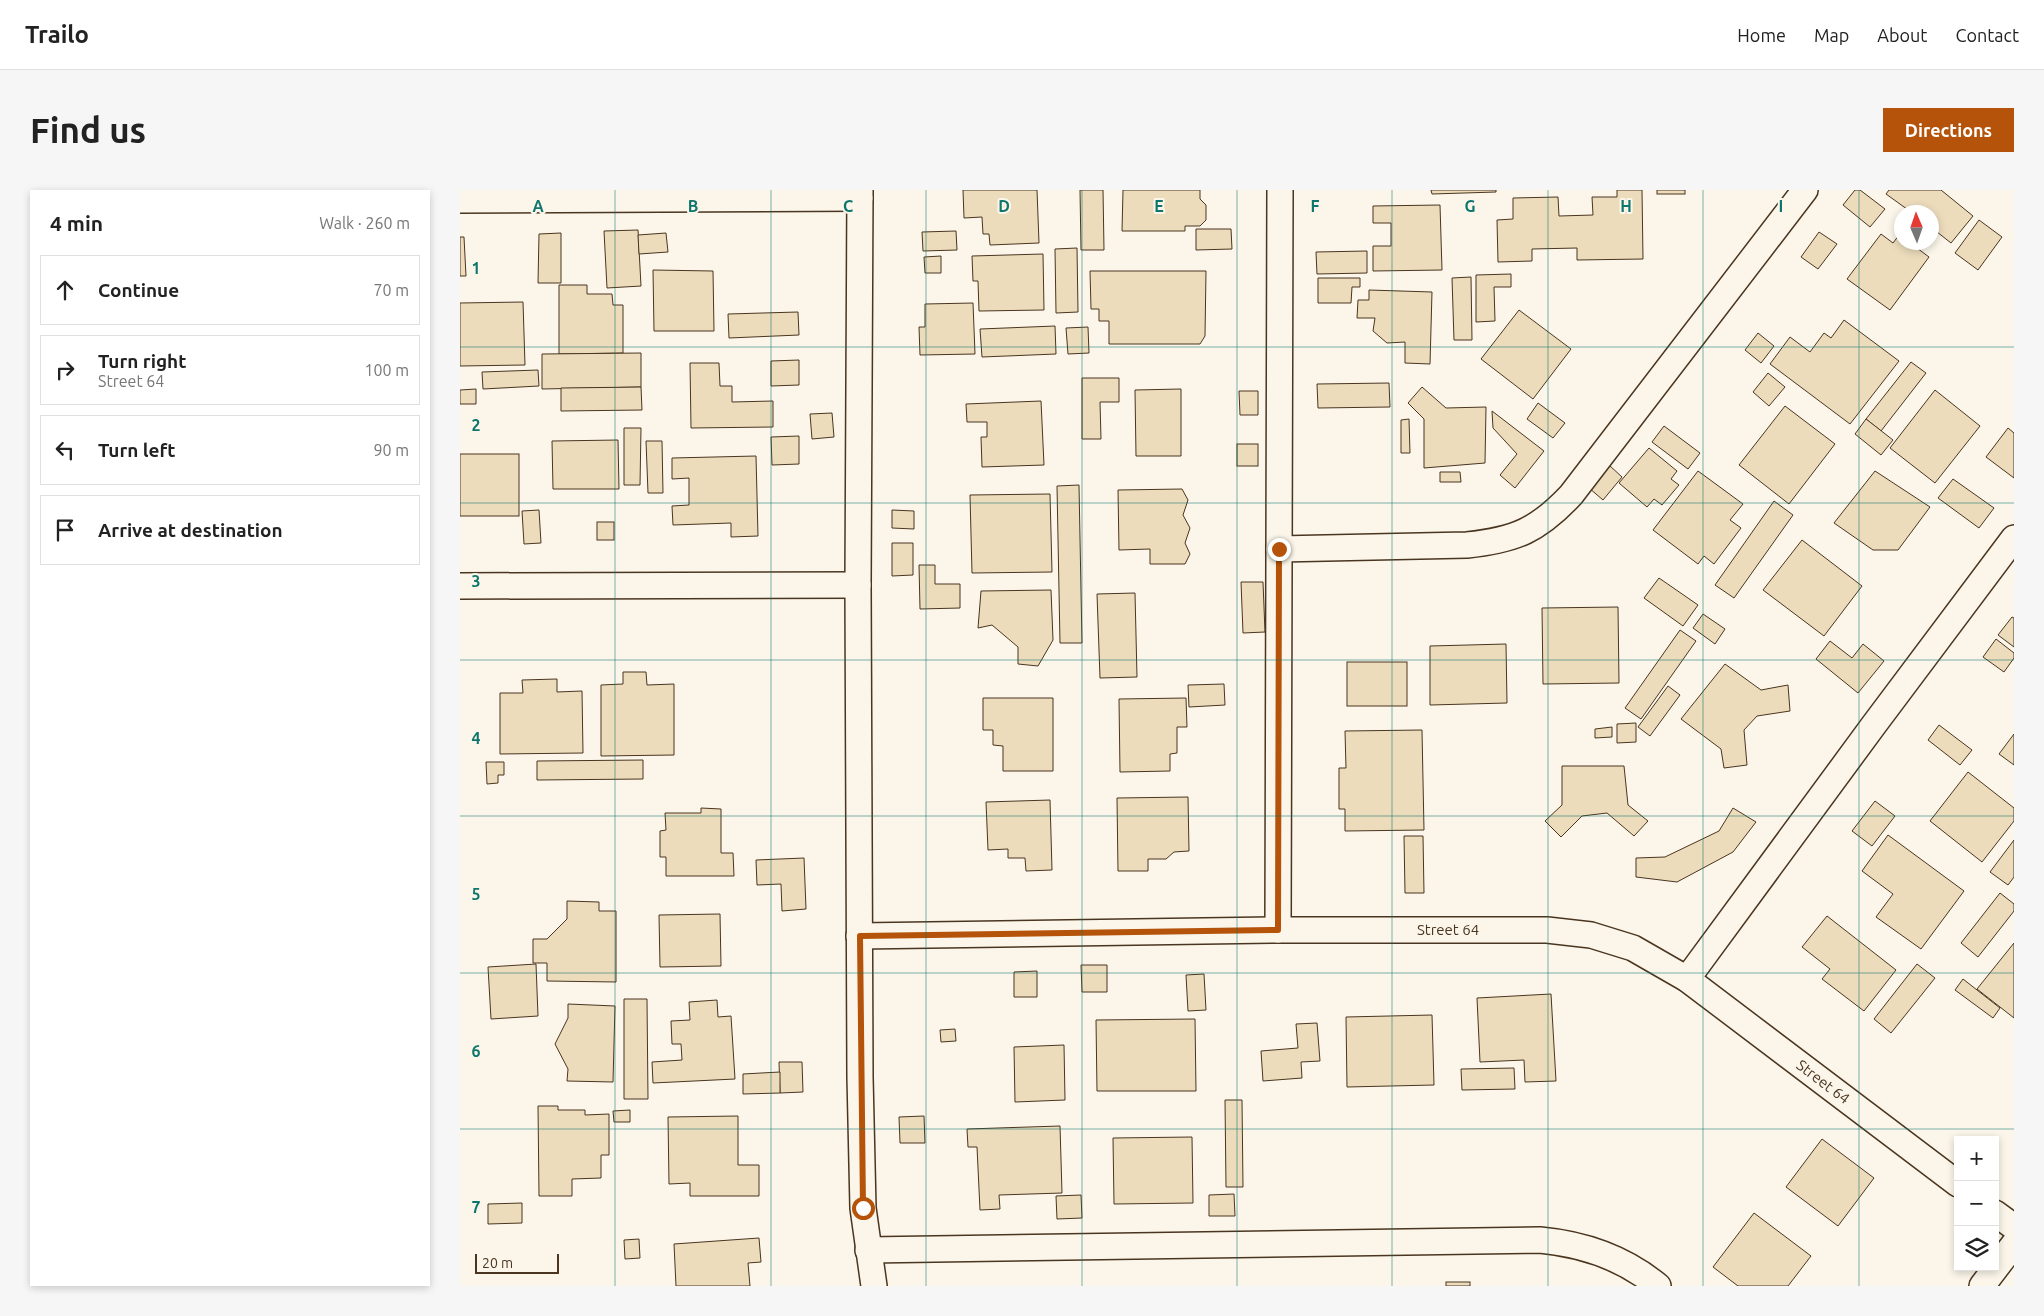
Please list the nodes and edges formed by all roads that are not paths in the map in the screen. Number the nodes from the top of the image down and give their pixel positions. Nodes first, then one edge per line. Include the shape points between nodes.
1 (1280, 190) edge
2 (1798, 192) edge
3 (860, 194) edge
4 (460, 200) edge
5 (2014, 538) edge
6 (1279, 549) junction
7 (858, 585) junction
8 (460, 586) edge
9 (1278, 930) junction
10 (860, 936) junction
11 (1687, 979) junction
12 (1954, 1181) edge
13 (1999, 1216) edge
14 (2014, 1227) edge
15 (2014, 1244) edge
16 (868, 1250) junction
17 (874, 1286) edge
18 (1658, 1286) edge
19 (1982, 1286) edge

1 - 6 street
2 - 6 street via 1571,495 1551,516 1526,532 1497,542
3 - 4 street
3 - 7 street
5 - 11 street
6 - 9 street
7 - 8 street
7 - 10 street
9 - 10 street, Street 64
9 - 11 street, Street 64 via 1569,931 1591,934 1633,948
10 - 16 street via 863,1208
11 - 12 street, Street 64
13 - 14 street
15 - 19 street
16 - 17 street
16 - 18 street via 1540,1240 1599,1252

